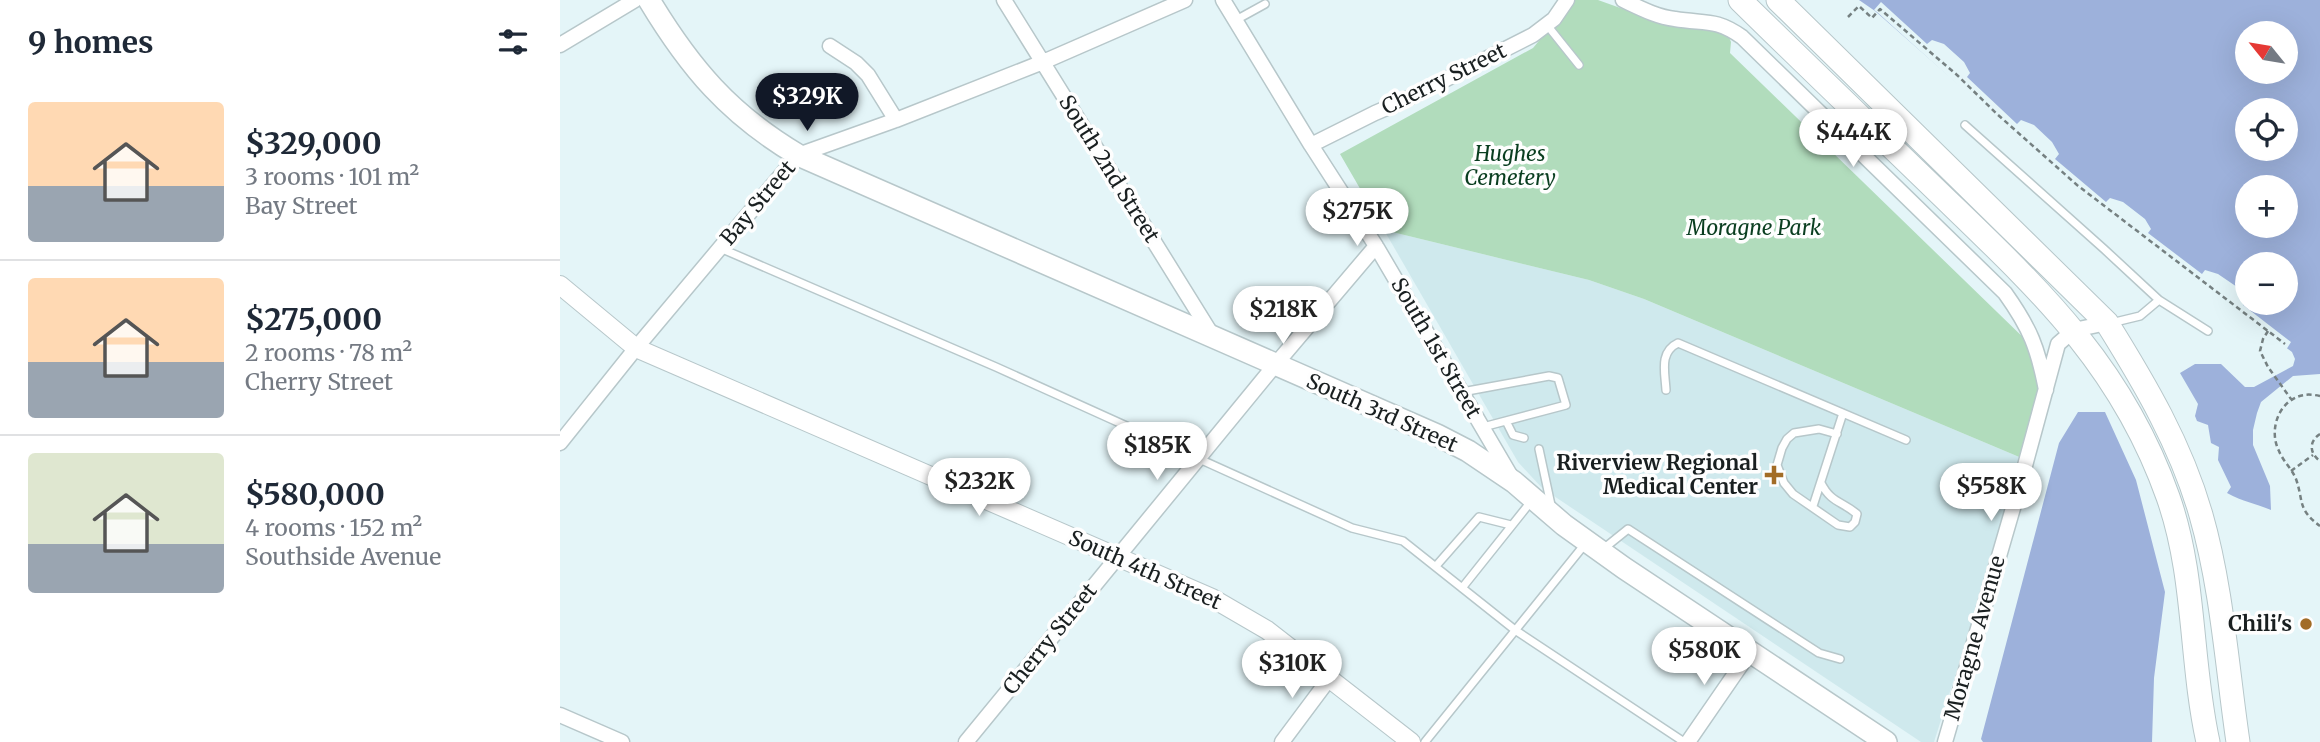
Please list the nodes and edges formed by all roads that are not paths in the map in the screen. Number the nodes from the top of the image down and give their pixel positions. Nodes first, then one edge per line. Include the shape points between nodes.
1 (635, 0) edge
2 (649, 0) edge
3 (1004, 0) edge
4 (1185, 0) edge
5 (1223, 0) edge
6 (1567, 0) edge
7 (1623, 0) edge
8 (1740, 0) edge
9 (1778, 0) edge
10 (1265, 4) dead end
11 (1235, 20) junction
12 (1547, 25) junction
13 (560, 45) edge
14 (830, 46) dead end
15 (1043, 62) junction
16 (1579, 65) dead end
17 (896, 120) junction
18 (1965, 125) dead end
19 (1311, 145) junction
20 (798, 155) junction
21 (1377, 246) junction
22 (720, 248) junction
23 (560, 285) edge
24 (2158, 300) junction
25 (2107, 323) junction
26 (2074, 330) junction
27 (2208, 331) dead end
28 (1214, 338) junction
29 (636, 348) junction
30 (1275, 365) junction
31 (1666, 390) dead end
32 (2046, 390) junction
33 (1462, 392) junction
34 (1843, 413) junction
35 (1506, 421) junction
36 (1482, 427) junction
37 (1837, 434) junction
38 (1524, 438) dead end
39 (1906, 440) dead end
40 (560, 443) edge
41 (1539, 449) dead end
42 (1199, 458) junction
43 (1514, 482) junction
44 (1821, 483) junction
45 (1533, 499) junction
46 (1813, 506) junction
47 (1553, 516) junction
48 (1511, 526) junction
49 (1594, 547) junction
50 (1117, 557) junction
51 (1436, 566) junction
52 (1462, 587) junction
53 (1516, 630) junction
54 (1750, 652) junction
55 (1840, 659) dead end
56 (1329, 680) junction
57 (560, 715) edge
58 (622, 742) edge
59 (966, 742) edge
60 (1282, 742) edge
61 (1411, 742) edge
62 (1425, 742) edge
63 (1686, 742) edge
64 (1886, 742) edge
65 (1945, 742) edge
66 (2208, 742) edge
67 (2238, 742) edge

1 - 13 street
2 - 20 main road, South 3rd Street via 673,39 714,89 743,118
3 - 15 street, South 2nd Street
4 - 15 street, Bay Street
5 - 11 street, South 1st Street
6 - 12 street, Cherry Street
7 - 32 street via 1674,19 1717,23 1742,37 2005,293 2038,349
8 - 26 main road via 2041,292
9 - 25 main road
10 - 11 lane
11 - 19 street, South 1st Street
12 - 16 lane
12 - 19 street, Cherry Street
14 - 17 street via 868,75
15 - 17 street, Bay Street
15 - 28 street, South 2nd Street
17 - 20 street, Bay Street
18 - 24 lane
19 - 21 street, South 1st Street
20 - 22 street, Bay Street
20 - 28 main road, South 3rd Street
21 - 30 street, Cherry Street
21 - 33 street, South 1st Street
22 - 29 street, Bay Street
22 - 42 lane
23 - 29 street, South 4th Street
24 - 25 lane via 2140,316
24 - 27 lane
25 - 26 street
25 - 67 main road via 2160,413 2196,501 2213,564
26 - 32 street, Moragne Avenue via 2058,344
26 - 66 main road via 2134,418 2169,499 2189,594
28 - 30 main road, South 3rd Street
29 - 40 street, Bay Street
29 - 50 street, South 4th Street
30 - 42 street, Cherry Street
30 - 43 main road, South 3rd Street via 1437,435
31 - 34 lane via 1666,354 1678,343
32 - 65 street, Moragne Avenue
33 - 35 lane via 1558,378 1566,404 1531,418
33 - 36 street, South 1st Street
34 - 37 lane
34 - 39 lane
35 - 36 lane
35 - 38 lane via 1513,435
36 - 43 street, South 1st Street
37 - 44 lane
37 - 46 lane via 1819,429 1794,433 1782,448 1777,465 1784,483
41 - 47 lane
42 - 50 street, Cherry Street
42 - 51 lane via 1352,528 1403,541
43 - 45 main road, South 3rd Street
44 - 46 lane
44 - 46 lane via 1833,501 1857,514 1856,522 1850,527 1838,525
45 - 47 main road, South 3rd Street
45 - 48 lane
47 - 49 main road, South 3rd Street
48 - 51 lane via 1479,517
48 - 52 lane
49 - 53 lane
49 - 54 main road, South 3rd Street
49 - 55 lane via 1629,529 1819,653
50 - 56 street, South 4th Street via 1212,598 1267,630
50 - 59 street, Cherry Street
51 - 52 lane
52 - 53 lane
53 - 62 lane
53 - 63 lane
54 - 63 street
54 - 64 main road, South 3rd Street
56 - 60 street
56 - 61 street, South 4th Street
57 - 58 street

